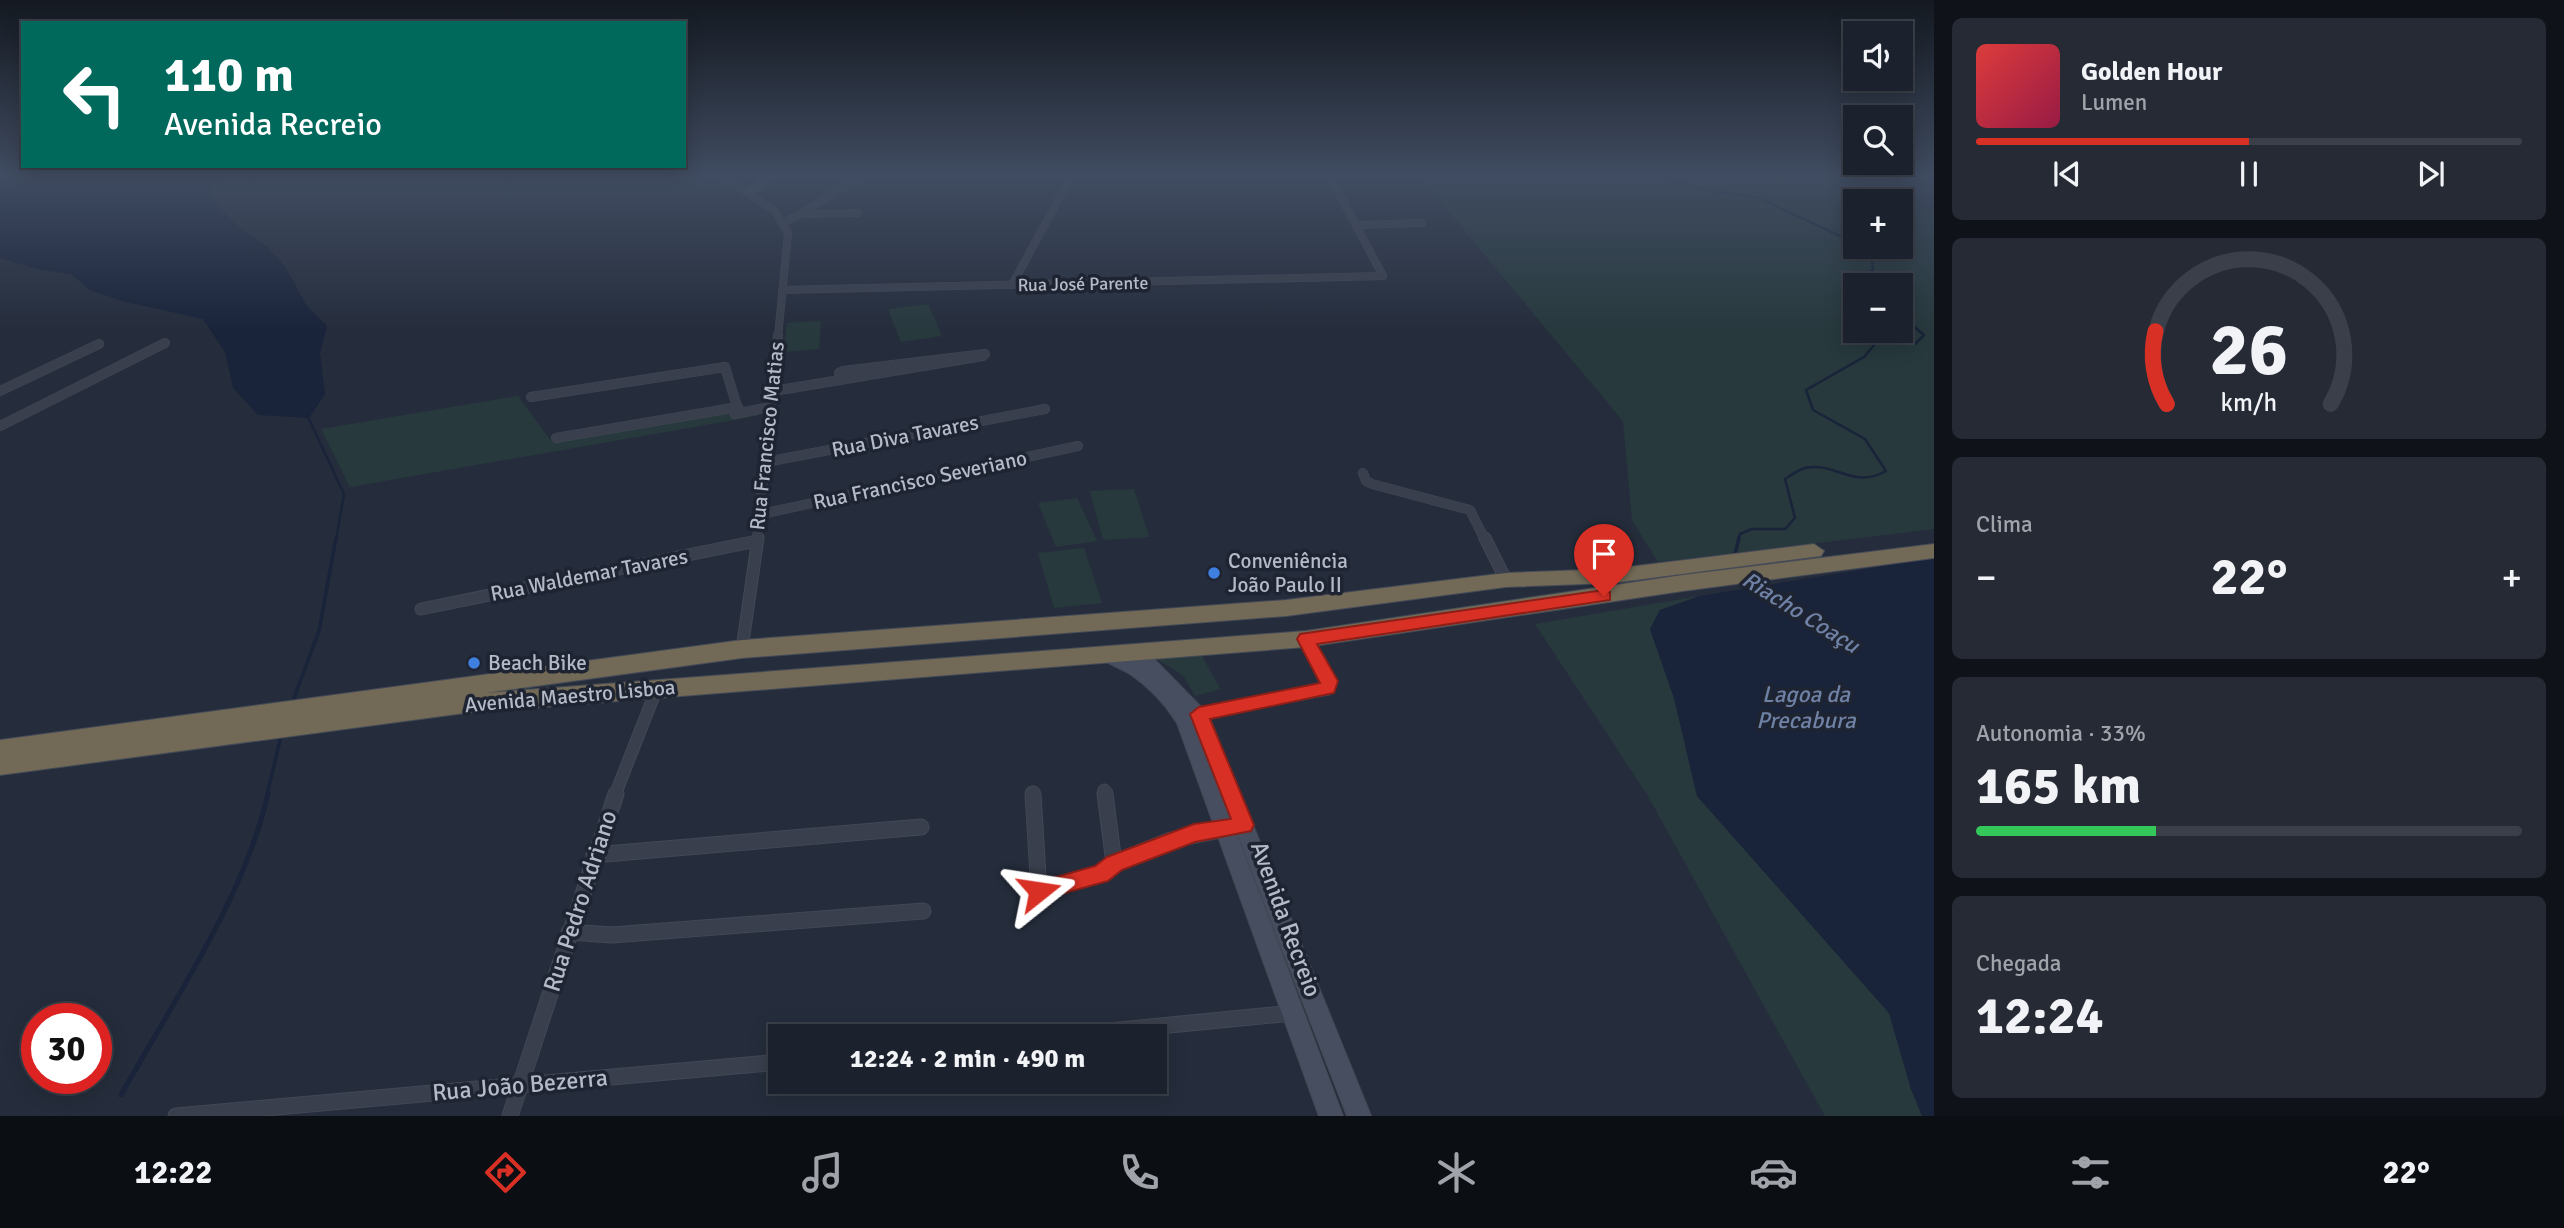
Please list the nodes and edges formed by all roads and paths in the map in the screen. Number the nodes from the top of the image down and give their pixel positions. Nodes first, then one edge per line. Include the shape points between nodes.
1 (786, 227) edge
2 (1044, 227) edge
3 (1357, 227) edge
4 (1013, 285) junction
5 (782, 290) junction
6 (165, 343) dead end
7 (99, 344) dead end
8 (839, 380) junction
9 (0, 391) edge
10 (771, 391) junction
11 (531, 397) dead end
12 (770, 407) junction
13 (1045, 409) dead end
14 (738, 410) junction
15 (0, 426) edge
16 (662, 428) dead end
17 (556, 438) dead end
18 (1078, 446) dead end
19 (766, 462) junction
20 (1363, 473) dead end
21 (761, 514) junction
22 (1934, 538) edge
23 (757, 541) junction
24 (1934, 551) edge
25 (1676, 576) junction
26 (1506, 580) junction
27 (1456, 586) junction
28 (421, 609) dead end
29 (1485, 614) junction
30 (1306, 639) junction
31 (805, 643) junction
32 (743, 649) junction
33 (1142, 652) junction
34 (1106, 654) junction
35 (797, 677) junction
36 (657, 688) junction
37 (1199, 714) junction
38 (1, 762) edge
39 (1104, 790) dead end
40 (1033, 793) dead end
41 (921, 827) dead end
42 (1235, 827) junction
43 (594, 855) junction
44 (1114, 863) junction
45 (923, 911) dead end
46 (569, 932) junction
47 (1317, 1009) junction
48 (1293, 1013) junction
49 (1167, 1025) edge
50 (768, 1063) edge
51 (520, 1085) junction
52 (176, 1116) edge
53 (510, 1116) edge
54 (1331, 1116) edge
55 (1359, 1116) edge

1 - 5 street, Rua Francisco Matias
2 - 4 street
3 - 4 street, Rua José Parente via 1383,276
4 - 5 street, Rua José Parente
5 - 10 street, Rua Francisco Matias
6 - 15 street
7 - 9 street
8 - 8 street via 983,356 985,354 843,371
8 - 10 street
10 - 12 street, Rua Francisco Matias
11 - 14 street via 725,367
12 - 14 street
12 - 19 street, Rua Francisco Matias
13 - 19 street, Rua Diva Tavares
14 - 16 street
14 - 17 street
18 - 21 street, Rua Francisco Severiano
19 - 21 street, Rua Francisco Matias
20 - 26 street via 1372,484 1470,510
21 - 23 street, Rua Francisco Matias
22 - 25 highway via 1746,559
23 - 28 street, Rua Waldemar Tavares
23 - 32 street, Rua Francisco Matias
24 - 25 highway via 1765,572
25 - 26 highway, Avenida Maestro Lisboa
25 - 29 highway, Avenida Maestro Lisboa
26 - 27 highway, Avenida Maestro Lisboa
27 - 29 highway via 1484,595 1490,607
27 - 31 highway, Avenida Maestro Lisboa via 1286,608
29 - 30 highway, Avenida Maestro Lisboa
30 - 33 highway, Avenida Maestro Lisboa
30 - 37 street via 1329,681 1328,688
31 - 32 highway, Avenida Maestro Lisboa
31 - 35 highway via 784,657 785,668
32 - 38 highway, Avenida Maestro Lisboa
33 - 34 highway, Avenida Maestro Lisboa
33 - 37 main road, Avenida Recreio via 1149,665
34 - 35 highway, Avenida Maestro Lisboa
34 - 42 main road, Avenida Recreio via 1129,665 1177,708
35 - 36 highway, Avenida Maestro Lisboa
36 - 38 highway, Avenida Maestro Lisboa via 465,704
36 - 43 street, Rua Pedro Adriano
37 - 42 main road, Avenida Recreio
39 - 44 street
40 - 44 street via 1039,891 1101,874
41 - 43 street
42 - 44 street via 1194,833
42 - 47 main road, Avenida Recreio
42 - 48 main road, Avenida Recreio
43 - 46 street, Rua Pedro Adriano
45 - 46 street via 612,935
46 - 51 street, Rua Pedro Adriano
47 - 48 street
47 - 55 main road, Avenida Recreio
48 - 49 street
48 - 54 main road, Avenida Recreio
50 - 51 street, Rua João Bezerra
51 - 52 street, Rua João Bezerra
51 - 53 street, Rua Pedro Adriano

